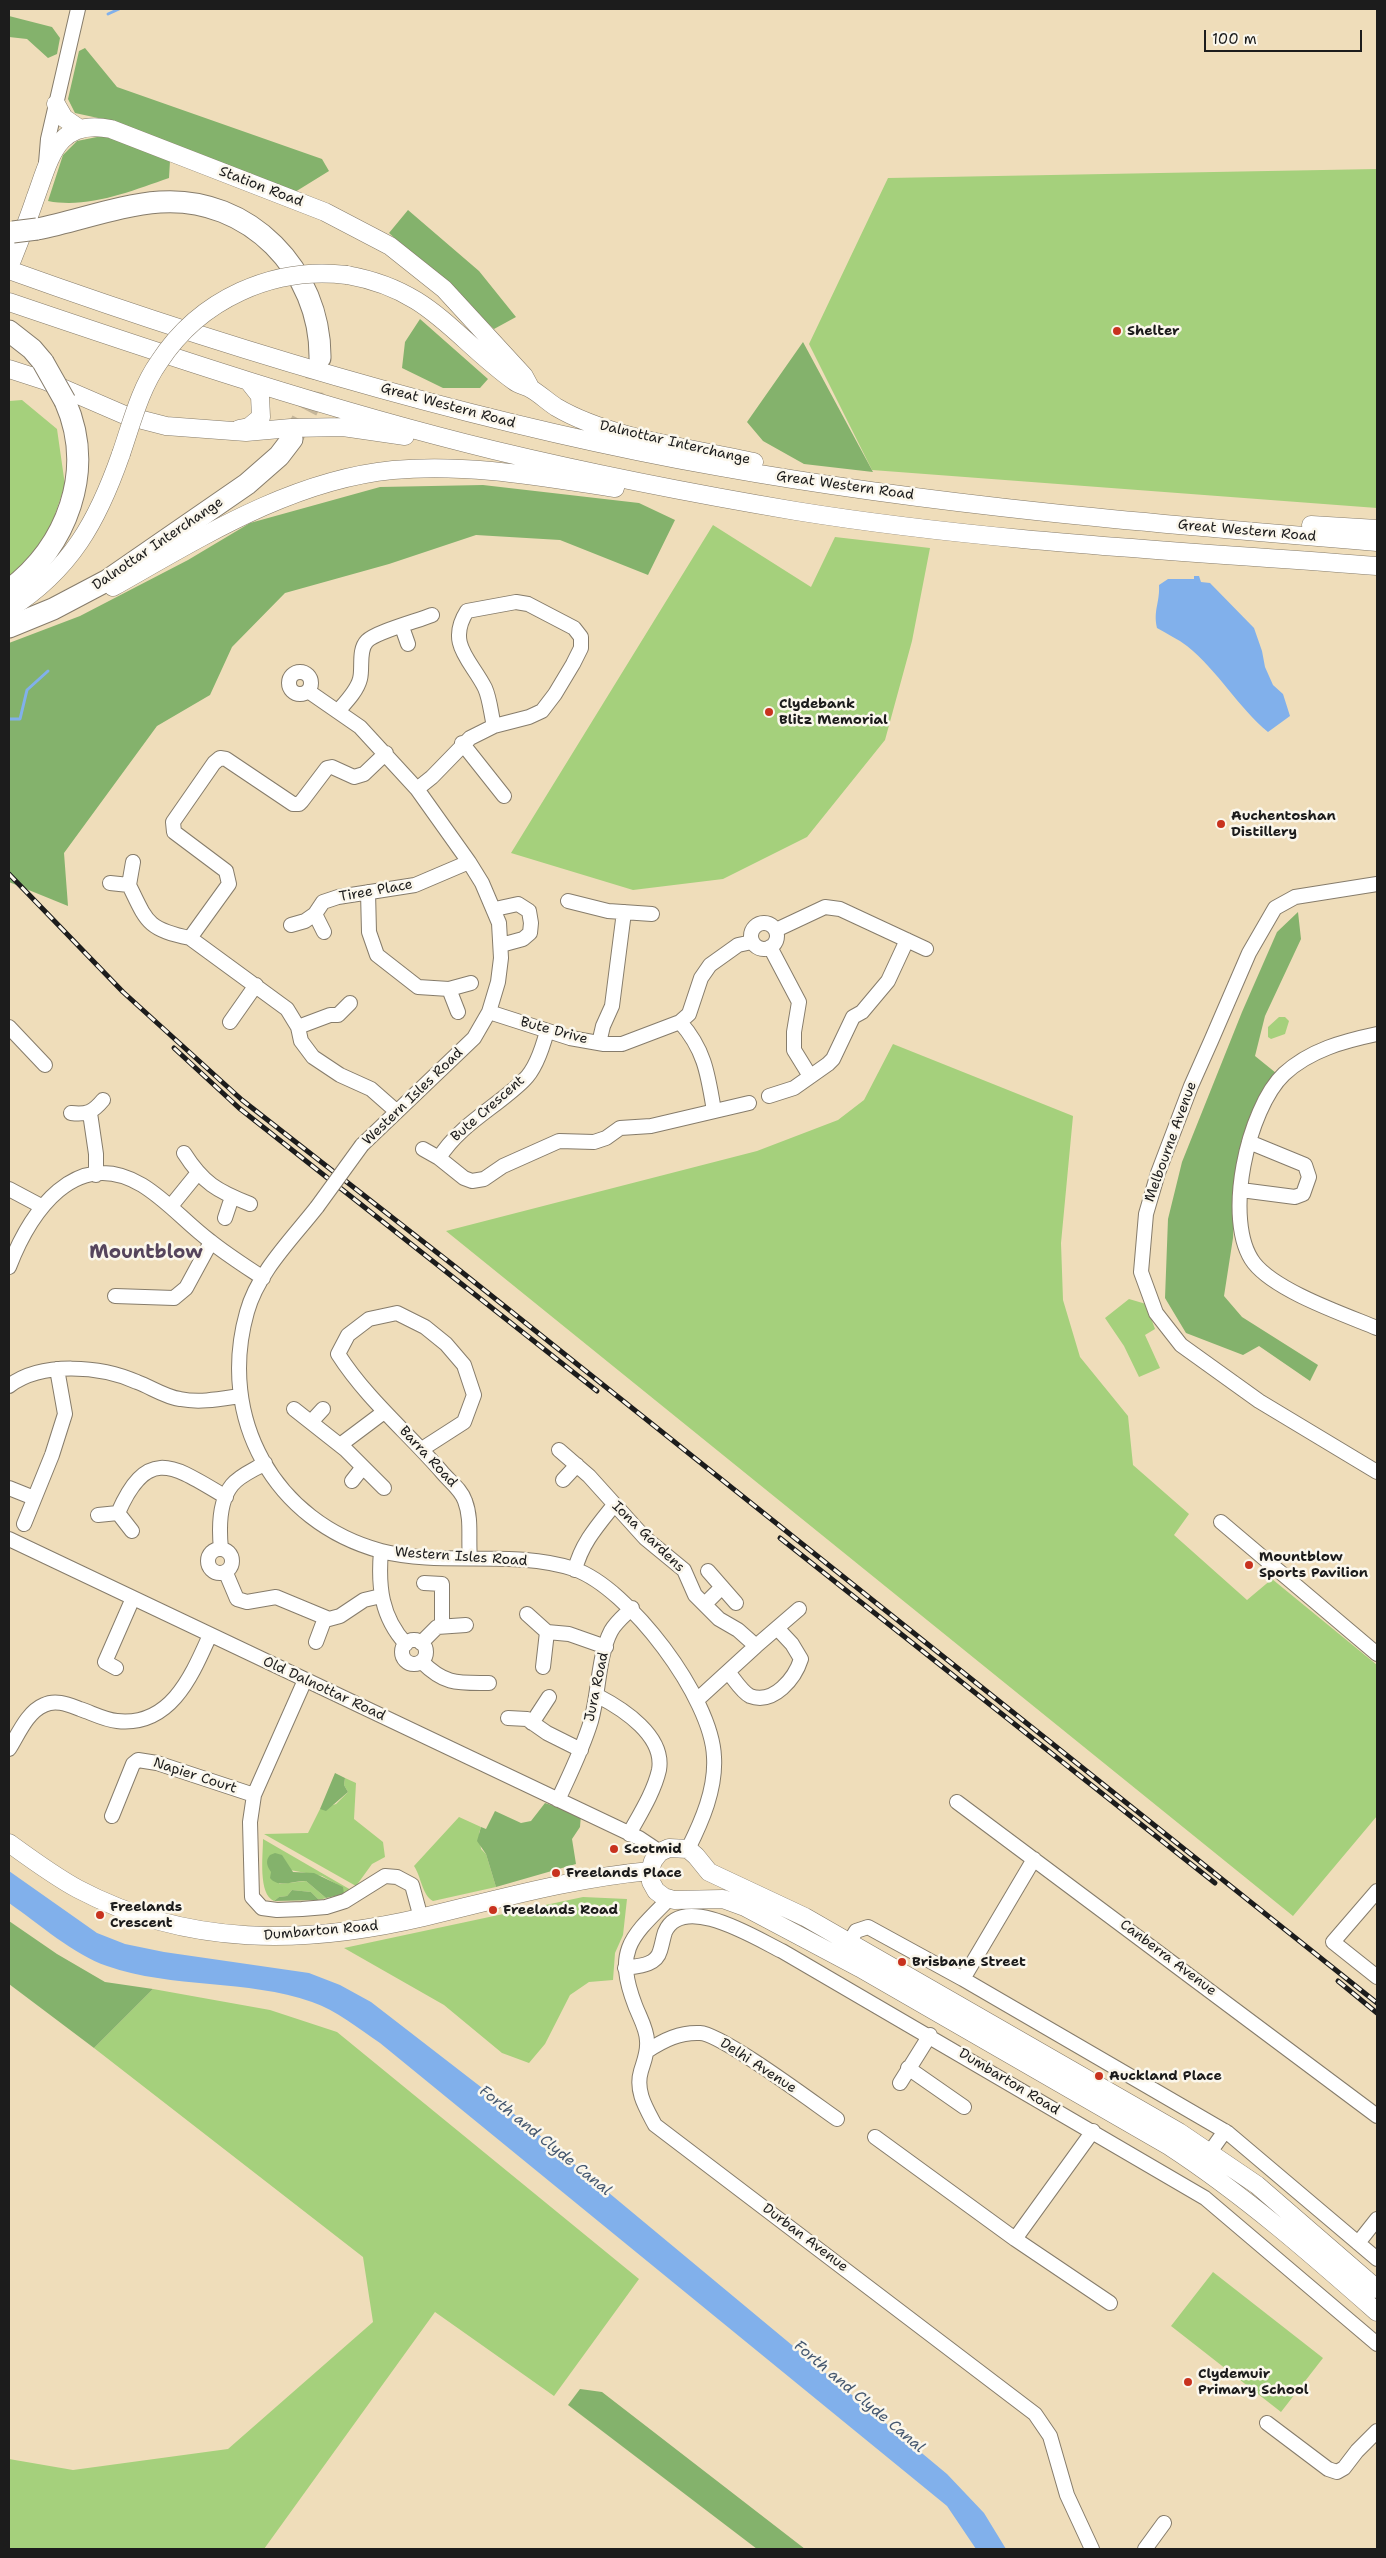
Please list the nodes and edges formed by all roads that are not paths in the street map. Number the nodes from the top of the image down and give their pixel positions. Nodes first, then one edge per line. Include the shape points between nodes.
1 (78, 9) edge
2 (56, 104) junction
3 (80, 129) junction
4 (45, 166) junction
5 (11, 232) edge
6 (10, 265) edge
7 (9, 302) edge
8 (9, 331) edge
9 (320, 358) tunnel mouth
10 (9, 369) edge
11 (249, 382) junction
12 (531, 389) junction
13 (231, 430) junction
14 (292, 439) tunnel mouth
15 (492, 450) junction
16 (794, 480) junction
17 (661, 486) junction
18 (1377, 529) edge
19 (1248, 531) junction
20 (1377, 542) edge
21 (1377, 566) edge
22 (9, 590) edge
23 (9, 609) edge
24 (432, 615) dead end
25 (9, 627) edge
26 (402, 627) junction
27 (9, 636) edge
28 (408, 644) dead end
29 (308, 691) dead end
30 (338, 711) junction
31 (494, 726) junction
32 (462, 743) junction
33 (386, 753) junction
34 (417, 789) junction
35 (504, 796) dead end
36 (133, 862) dead end
37 (470, 862) junction
38 (110, 883) dead end
39 (1377, 884) edge
40 (128, 885) junction
41 (368, 892) junction
42 (568, 902) dead end
43 (495, 909) junction
44 (624, 912) junction
45 (314, 914) junction
46 (652, 914) dead end
47 (291, 925) dead end
48 (776, 930) junction
49 (324, 932) dead end
50 (190, 938) junction
51 (906, 940) junction
52 (752, 942) junction
53 (501, 945) junction
54 (770, 947) junction
55 (926, 949) dead end
56 (471, 983) dead end
57 (256, 985) junction
58 (449, 989) junction
59 (350, 1003) dead end
60 (458, 1012) dead end
61 (489, 1012) junction
62 (230, 1022) dead end
63 (680, 1022) junction
64 (9, 1027) edge
65 (298, 1027) junction
66 (547, 1031) junction
67 (1377, 1034) edge
68 (599, 1043) junction
69 (45, 1065) dead end
70 (810, 1076) junction
71 (769, 1096) dead end
72 (103, 1100) dead end
73 (749, 1103) dead end
74 (396, 1111) junction
75 (714, 1111) junction
76 (90, 1113) junction
77 (71, 1114) dead end
78 (1249, 1142) junction
79 (423, 1149) dead end
80 (184, 1153) dead end
81 (439, 1158) junction
82 (197, 1174) junction
83 (96, 1175) junction
84 (9, 1189) edge
85 (1241, 1190) junction
86 (232, 1197) junction
87 (250, 1204) dead end
88 (42, 1206) junction
89 (171, 1206) junction
90 (225, 1218) dead end
91 (211, 1242) junction
92 (9, 1268) edge
93 (263, 1278) junction
94 (115, 1296) dead end
95 (1377, 1328) edge
96 (57, 1370) junction
97 (9, 1385) edge
98 (240, 1396) junction
99 (294, 1409) dead end
100 (323, 1409) dead end
101 (384, 1412) junction
102 (311, 1422) junction
103 (340, 1445) junction
104 (422, 1449) junction
105 (559, 1450) dead end
106 (265, 1463) junction
107 (576, 1465) junction
108 (363, 1467) junction
109 (1377, 1472) edge
110 (563, 1480) dead end
111 (352, 1481) dead end
112 (9, 1488) edge
113 (384, 1488) dead end
114 (226, 1496) junction
115 (34, 1498) junction
116 (614, 1506) junction
117 (118, 1513) junction
118 (98, 1515) dead end
119 (1221, 1522) dead end
120 (24, 1524) dead end
121 (132, 1531) dead end
122 (9, 1539) edge
123 (381, 1551) junction
124 (470, 1558) junction
125 (575, 1570) junction
126 (708, 1571) dead end
127 (424, 1583) dead end
128 (722, 1587) junction
129 (381, 1596) junction
130 (133, 1598) junction
131 (736, 1603) dead end
132 (705, 1604) junction
133 (632, 1608) junction
134 (799, 1609) dead end
135 (527, 1614) dead end
136 (325, 1618) junction
137 (442, 1625) junction
138 (466, 1625) dead end
139 (778, 1628) junction
140 (546, 1632) junction
141 (210, 1635) junction
142 (316, 1642) dead end
143 (422, 1643) junction
144 (406, 1644) junction
145 (756, 1646) junction
146 (606, 1647) junction
147 (1377, 1654) edge
148 (422, 1662) junction
149 (544, 1667) dead end
150 (116, 1668) dead end
151 (729, 1673) junction
152 (306, 1680) junction
153 (489, 1683) dead end
154 (598, 1696) junction
155 (549, 1697) dead end
156 (698, 1699) junction
157 (508, 1718) dead end
158 (532, 1722) junction
159 (9, 1749) edge
160 (581, 1750) junction
161 (254, 1795) junction
162 (558, 1800) junction
163 (957, 1802) dead end
164 (112, 1816) dead end
165 (634, 1836) junction
166 (9, 1843) edge
167 (688, 1849) junction
168 (660, 1852) junction
169 (1034, 1859) junction
170 (702, 1865) junction
171 (650, 1871) junction
172 (1377, 1891) edge
173 (676, 1899) junction
174 (422, 1918) junction
175 (850, 1942) junction
176 (841, 1957) junction
177 (625, 1968) junction
178 (1377, 1978) edge
179 (963, 1979) junction
180 (643, 2025) junction
181 (677, 2034) junction
182 (930, 2035) junction
183 (647, 2052) junction
184 (908, 2068) junction
185 (900, 2083) dead end
186 (964, 2107) dead end
187 (1377, 2116) edge
188 (837, 2119) dead end
189 (1093, 2131) junction
190 (1225, 2131) junction
191 (875, 2137) dead end
192 (1210, 2152) junction
193 (1377, 2220) edge
194 (1015, 2239) junction
195 (1358, 2243) junction
196 (1377, 2259) edge
197 (1377, 2289) edge
198 (1110, 2303) dead end
199 (1377, 2312) edge
200 (1377, 2344) edge
201 (1267, 2423) dead end
202 (1377, 2431) edge
203 (1164, 2523) dead end
204 (1092, 2549) edge
205 (1144, 2549) edge

1 - 2 street
2 - 3 main road via 64,118
2 - 4 street
3 - 4 main road via 62,139
3 - 12 main road, Station Road via 111,129 325,212 369,233 407,258 444,289 524,376
4 - 6 main road
5 - 9 highway, bridge via 160,202 197,204 238,218 278,248 302,279 317,319
6 - 16 main road, Great Western Road via 237,346 414,397 580,439
7 - 11 main road, Great Western Road
8 - 22 highway, bridge via 43,362 65,401 73,424 77,452 76,487 70,511 48,552
10 - 13 main road via 147,421 187,429
11 - 13 main road via 260,396 261,417 249,427
11 - 15 main road, Great Western Road
12 - 16 main road, Dalnottar Interchange via 556,407 586,422 762,464
12 - 23 main road, bridge via 516,383 423,304 386,285 347,275 305,273 274,278 244,290 205,313 180,335 158,362 139,400 102,505 82,542 39,588
13 - 15 main road via 343,428
14 - 25 highway, Dalnottar Interchange via 279,456 247,484 123,570 54,609
15 - 17 main road, Great Western Road
16 - 19 main road, Great Western Road via 1073,516
17 - 21 main road, Great Western Road via 839,517 958,532
17 - 27 main road via 630,490 462,469 392,470 353,476 269,504 61,615
18 - 19 main road via 1303,524
19 - 20 main road, Great Western Road
24 - 26 street
26 - 28 street
26 - 30 street via 376,635 366,642 360,679
29 - 30 street, Western Isles Road
30 - 33 street, Western Isles Road
31 - 31 street via 542,711 581,648 581,637 574,628 538,607 516,602 484,607 467,611 460,623 458,640 469,666 485,689
31 - 32 street
32 - 34 street
32 - 35 street
33 - 34 street, Western Isles Road
33 - 50 street via 364,774 354,777 332,767 327,768 299,804 288,802 226,759 220,758 214,763 173,822 174,832 229,876 229,884
34 - 37 street, Western Isles Road
36 - 40 street
37 - 41 street, Tiree Place via 415,886
37 - 43 street, Western Isles Road
38 - 40 street
39 - 109 street, Melbourne Avenue via 1295,897 1276,908 1249,954 1218,1023 1158,1173 1146,1214 1141,1272 1156,1313 1181,1346 1259,1401
40 - 50 street via 147,921 162,932
41 - 45 street, Tiree Place via 323,902
41 - 58 street via 369,932 378,955 418,987
42 - 44 street
43 - 53 street, Western Isles Road
43 - 53 street via 518,904 529,911 530,933
44 - 46 street
44 - 68 street via 612,1006
45 - 47 street, Tiree Place
45 - 49 street
48 - 51 street via 825,907 840,909
48 - 52 street via 770,924 758,924 752,930
48 - 54 street via 776,938
50 - 57 street
51 - 55 street
51 - 70 street via 888,981 862,1012 853,1017 833,1059
52 - 54 street via 762,949
52 - 63 street via 738,945 710,965 701,978 689,1014
53 - 61 street, Western Isles Road via 498,982
54 - 70 street via 799,1002 794,1050
56 - 58 street
57 - 62 street
57 - 65 street via 287,1009
58 - 60 street
59 - 65 street via 338,1015
61 - 66 street, Bute Drive
61 - 74 street, Western Isles Road via 468,1044
63 - 68 street, Bute Drive via 622,1044
63 - 75 street via 699,1047 705,1062
64 - 69 street
65 - 74 street via 301,1041 313,1057 340,1076 371,1089
66 - 68 street, Bute Drive
66 - 81 street, Bute Crescent via 525,1079 460,1132
67 - 78 street via 1338,1043 1313,1054 1285,1073 1269,1093
70 - 71 street via 794,1088
72 - 76 street
73 - 75 street
74 - 93 street, Western Isles Road, bridge via 362,1145
75 - 81 street via 638,1129 620,1128 594,1142 559,1141 478,1180 464,1178
76 - 77 street
76 - 83 street
78 - 85 street
78 - 85 street via 1305,1165 1309,1177 1303,1194 1295,1197
79 - 81 street
80 - 82 street
82 - 86 street
82 - 89 street
83 - 88 street via 69,1182
83 - 89 street via 120,1176
84 - 88 street
85 - 95 street via 1241,1233 1253,1261 1264,1274
86 - 87 street
86 - 90 street
88 - 92 street via 30,1221
89 - 91 street
91 - 93 street
91 - 94 street via 186,1288 174,1298
93 - 98 street, Western Isles Road via 247,1311 239,1368
96 - 97 street via 19,1379
96 - 98 street via 108,1373 178,1399 203,1401
96 - 115 street via 65,1414
98 - 106 street, Western Isles Road via 252,1439
99 - 102 street
100 - 102 street
101 - 103 street
101 - 104 street, Barra Road
101 - 104 street, Barra Road via 338,1354 348,1335 369,1319 397,1313 425,1327 446,1344 464,1366 474,1395 464,1422
102 - 103 street
103 - 108 street
104 - 124 street, Barra Road via 464,1499 469,1513
105 - 107 street, Iona Gardens
106 - 114 street via 239,1478
106 - 123 street, Western Isles Road via 296,1506 319,1524 341,1537
107 - 110 street
107 - 116 street, Iona Gardens
108 - 111 street
108 - 113 street
112 - 115 street
114 - 117 street via 179,1469 167,1467 149,1470 139,1476
114 - 136 street via 219,1530 221,1548 233,1558 232,1567 226,1573 237,1599 247,1602 276,1598
115 - 120 street
116 - 125 street via 590,1535
116 - 132 street, Iona Gardens via 651,1544 684,1570 695,1595
117 - 118 street
117 - 121 street
119 - 147 street
122 - 130 street, Old Dalnottar Road
123 - 124 street, Western Isles Road via 413,1557
123 - 129 street
124 - 125 street, Western Isles Road via 534,1562
125 - 133 street, Western Isles Road
126 - 128 street
127 - 137 street via 442,1584
128 - 131 street
128 - 132 street
129 - 136 street via 364,1600 340,1616
129 - 144 street via 388,1618
130 - 141 street, Old Dalnottar Road
130 - 150 street via 105,1662
132 - 145 street, Iona Gardens
133 - 146 street, Jura Road via 610,1632
133 - 156 street, Western Isles Road
134 - 139 street
135 - 140 street
136 - 142 street
137 - 138 street
137 - 143 street via 432,1630
139 - 145 street
139 - 151 street via 801,1659 797,1672 778,1692 763,1698 748,1695
140 - 146 street via 569,1634
140 - 149 street
141 - 152 street, Old Dalnottar Road
141 - 159 street via 178,1698 154,1715 116,1721 59,1702 44,1704 33,1712
143 - 144 street via 412,1640
143 - 148 street via 426,1654
144 - 148 street via 402,1652 404,1660 412,1664
145 - 151 street
146 - 154 street, Jura Road via 600,1667
148 - 153 street via 447,1681
151 - 156 street
152 - 161 street
152 - 162 street, Old Dalnottar Road
154 - 160 street, Jura Road
154 - 165 street via 634,1719 655,1746 659,1768
155 - 158 street
156 - 167 street, Western Isles Road via 711,1734 714,1771 702,1822
157 - 158 street
158 - 160 street
160 - 162 street, Jura Road
161 - 164 street, Napier Court via 157,1763 138,1760
161 - 174 street via 250,1822 250,1873 252,1897 262,1908 326,1907 345,1901 385,1876 397,1877 412,1885
162 - 165 street, Old Dalnottar Road
163 - 169 street, Canberra Avenue
165 - 168 street, Old Dalnottar Road
166 - 174 main road, Dumbarton Road via 59,1878 95,1898 138,1916 186,1929 230,1935 291,1936 369,1928
167 - 168 main road via 674,1847
167 - 170 main road
168 - 171 main road
169 - 179 street
169 - 187 street, Canberra Avenue
170 - 173 main road via 700,1886 694,1894
170 - 175 main road via 710,1872
171 - 173 main road via 656,1891
171 - 174 main road, Dumbarton Road via 580,1879
172 - 178 street via 1333,1942
173 - 176 main road, Dumbarton Road via 730,1901
173 - 177 street, Durban Avenue via 634,1938 626,1951
175 - 176 street
175 - 179 street via 856,1930 874,1928
175 - 192 main road
176 - 199 main road, Dumbarton Road via 1153,2136 1210,2173 1259,2210
177 - 180 street, Durban Avenue via 628,1987
177 - 182 street, Dumbarton Road via 656,1959 666,1930 676,1921 690,1915 704,1917 782,1950
179 - 190 street
180 - 181 street
180 - 183 street, Durban Avenue
181 - 183 street, Delhi Avenue
181 - 188 street, Delhi Avenue via 703,2032 738,2051
182 - 184 street
182 - 189 street, Dumbarton Road
183 - 204 street, Durban Avenue via 639,2089 655,2125 1036,2414 1050,2436 1067,2495
184 - 185 street
184 - 186 street
189 - 194 street
189 - 200 street, Dumbarton Road via 1205,2198
190 - 192 street
190 - 195 street
191 - 194 street
192 - 197 main road via 1257,2185
193 - 195 street
194 - 198 street
195 - 196 street
201 - 202 street via 1328,2469 1337,2472
203 - 205 street

